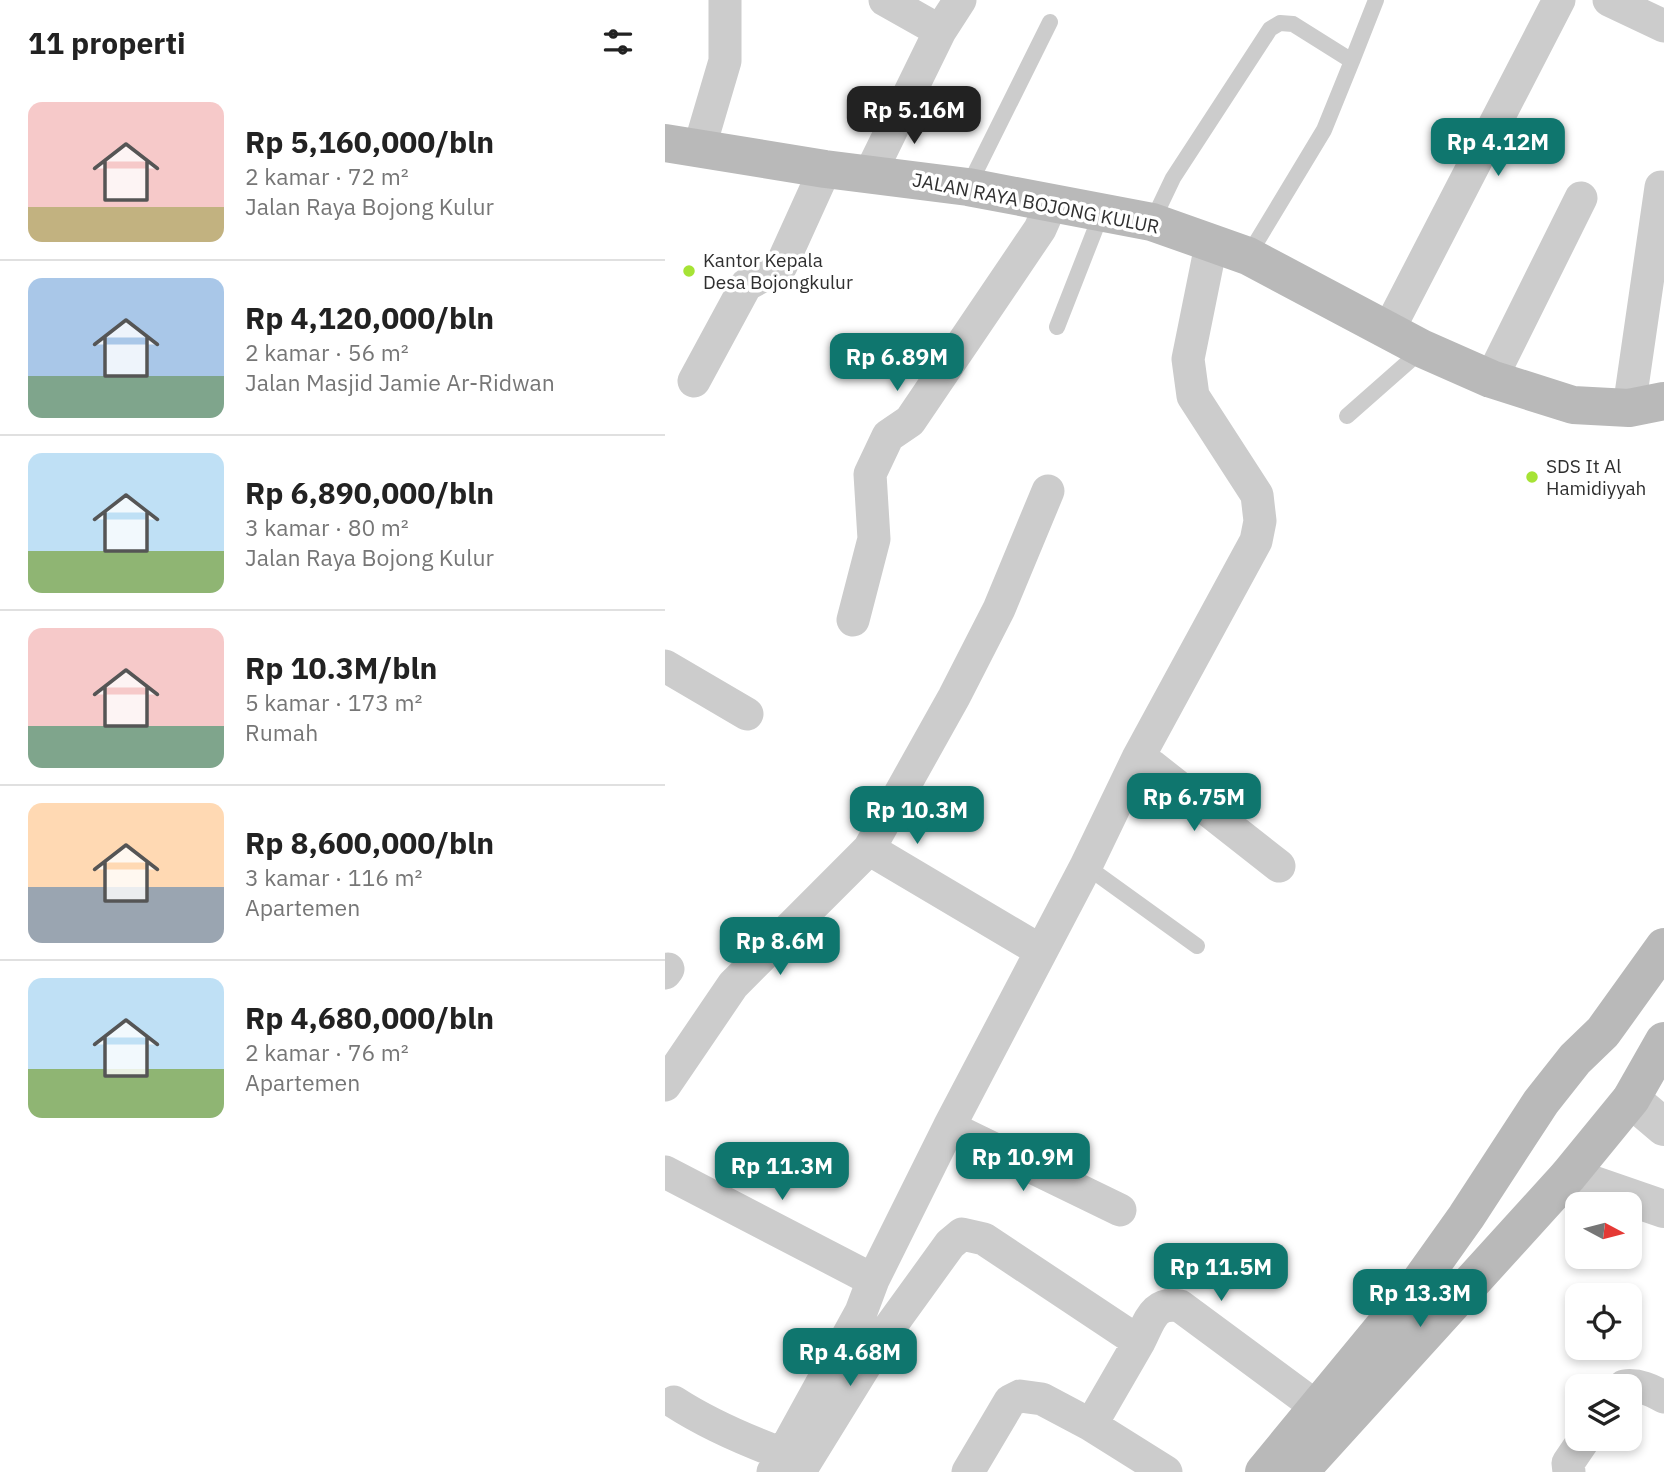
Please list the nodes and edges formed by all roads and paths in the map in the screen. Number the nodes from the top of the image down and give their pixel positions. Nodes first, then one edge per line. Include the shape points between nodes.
1 (725, 0) edge
2 (885, 0) edge
3 (960, 0) edge
4 (1376, 0) edge
5 (1559, 0) edge
6 (1609, 0) edge
7 (1049, 22) dead end
8 (1664, 26) edge
9 (940, 31) junction
10 (1352, 61) junction
11 (682, 146) edge
12 (825, 169) junction
13 (870, 174) junction
14 (968, 187) junction
15 (1661, 187) dead end
16 (1581, 198) dead end
17 (1052, 202) junction
18 (1102, 212) junction
19 (1151, 222) junction
20 (1211, 245) junction
21 (1248, 256) junction
22 (1057, 327) dead end
23 (1388, 331) junction
24 (1423, 349) junction
25 (1491, 379) junction
26 (694, 382) dead end
27 (1647, 404) edge
28 (1347, 416) dead end
29 (1048, 491) dead end
30 (853, 620) dead end
31 (665, 666) edge
32 (747, 714) dead end
33 (1138, 758) junction
34 (870, 849) junction
35 (1086, 866) junction
36 (1279, 866) dead end
37 (1197, 946) dead end
38 (1664, 947) edge
39 (1041, 951) junction
40 (1603, 1032) junction
41 (1664, 1041) edge
42 (665, 1085) edge
43 (1637, 1087) junction
44 (949, 1127) junction
45 (1664, 1127) edge
46 (1516, 1141) junction
47 (665, 1172) edge
48 (1569, 1177) junction
49 (1664, 1209) edge
50 (1120, 1210) dead end
51 (873, 1280) junction
52 (1139, 1342) junction
53 (1642, 1387) edge
54 (1664, 1397) edge
55 (674, 1402) dead end
56 (1318, 1408) junction
57 (1091, 1425) junction
58 (1576, 1451) edge
59 (787, 1464) edge
60 (968, 1472) edge
61 (1166, 1472) edge
62 (1264, 1472) edge
63 (1299, 1472) edge
64 (1569, 1472) edge

1 - 11 street via 725,61
2 - 9 street
3 - 9 street
4 - 10 lane
5 - 23 street
6 - 8 street
7 - 14 lane
9 - 13 street
10 - 19 lane via 1293,24 1280,23 1270,29 1173,178
10 - 21 lane via 1324,130
11 - 12 main road, JALAN RAYA BOJONG KULUR
12 - 13 main road, JALAN RAYA BOJONG KULUR
12 - 26 street via 781,266 746,285
13 - 14 main road, JALAN RAYA BOJONG KULUR
14 - 17 main road, JALAN RAYA BOJONG KULUR
15 - 27 street
16 - 25 street
17 - 18 main road, JALAN RAYA BOJONG KULUR
17 - 30 street via 1040,229 910,421 888,436 870,474 874,539
18 - 19 main road, JALAN RAYA BOJONG KULUR
18 - 22 lane
19 - 20 main road, JALAN RAYA BOJONG KULUR
20 - 21 main road, JALAN RAYA BOJONG KULUR
20 - 33 street via 1188,359 1193,396 1257,495 1260,521 1257,541
21 - 23 main road, JALAN RAYA BOJONG KULUR
23 - 24 main road, JALAN RAYA BOJONG KULUR
24 - 25 main road, JALAN RAYA BOJONG KULUR
24 - 28 lane
25 - 27 main road, JALAN RAYA BOJONG KULUR via 1573,405
29 - 34 street via 999,609
31 - 32 street
33 - 35 street
33 - 36 street
34 - 39 street
34 - 42 street via 733,985
35 - 37 lane
35 - 39 street
38 - 40 main road
39 - 44 street
40 - 43 main road via 1632,1050
40 - 46 main road via 1575,1059
41 - 43 main road
43 - 45 street
43 - 48 main road
44 - 50 street
44 - 51 street
46 - 48 main road via 1527,1160
46 - 56 main road via 1414,1290
47 - 51 street
48 - 49 street
48 - 63 main road
51 - 59 street
52 - 56 street via 1157,1308 1180,1306
52 - 57 street
52 - 59 street via 984,1239 962,1234
53 - 54 street
55 - 59 street
56 - 62 main road
57 - 60 street via 1042,1399 1020,1396 1010,1401
57 - 61 street
58 - 64 street via 1568,1463

